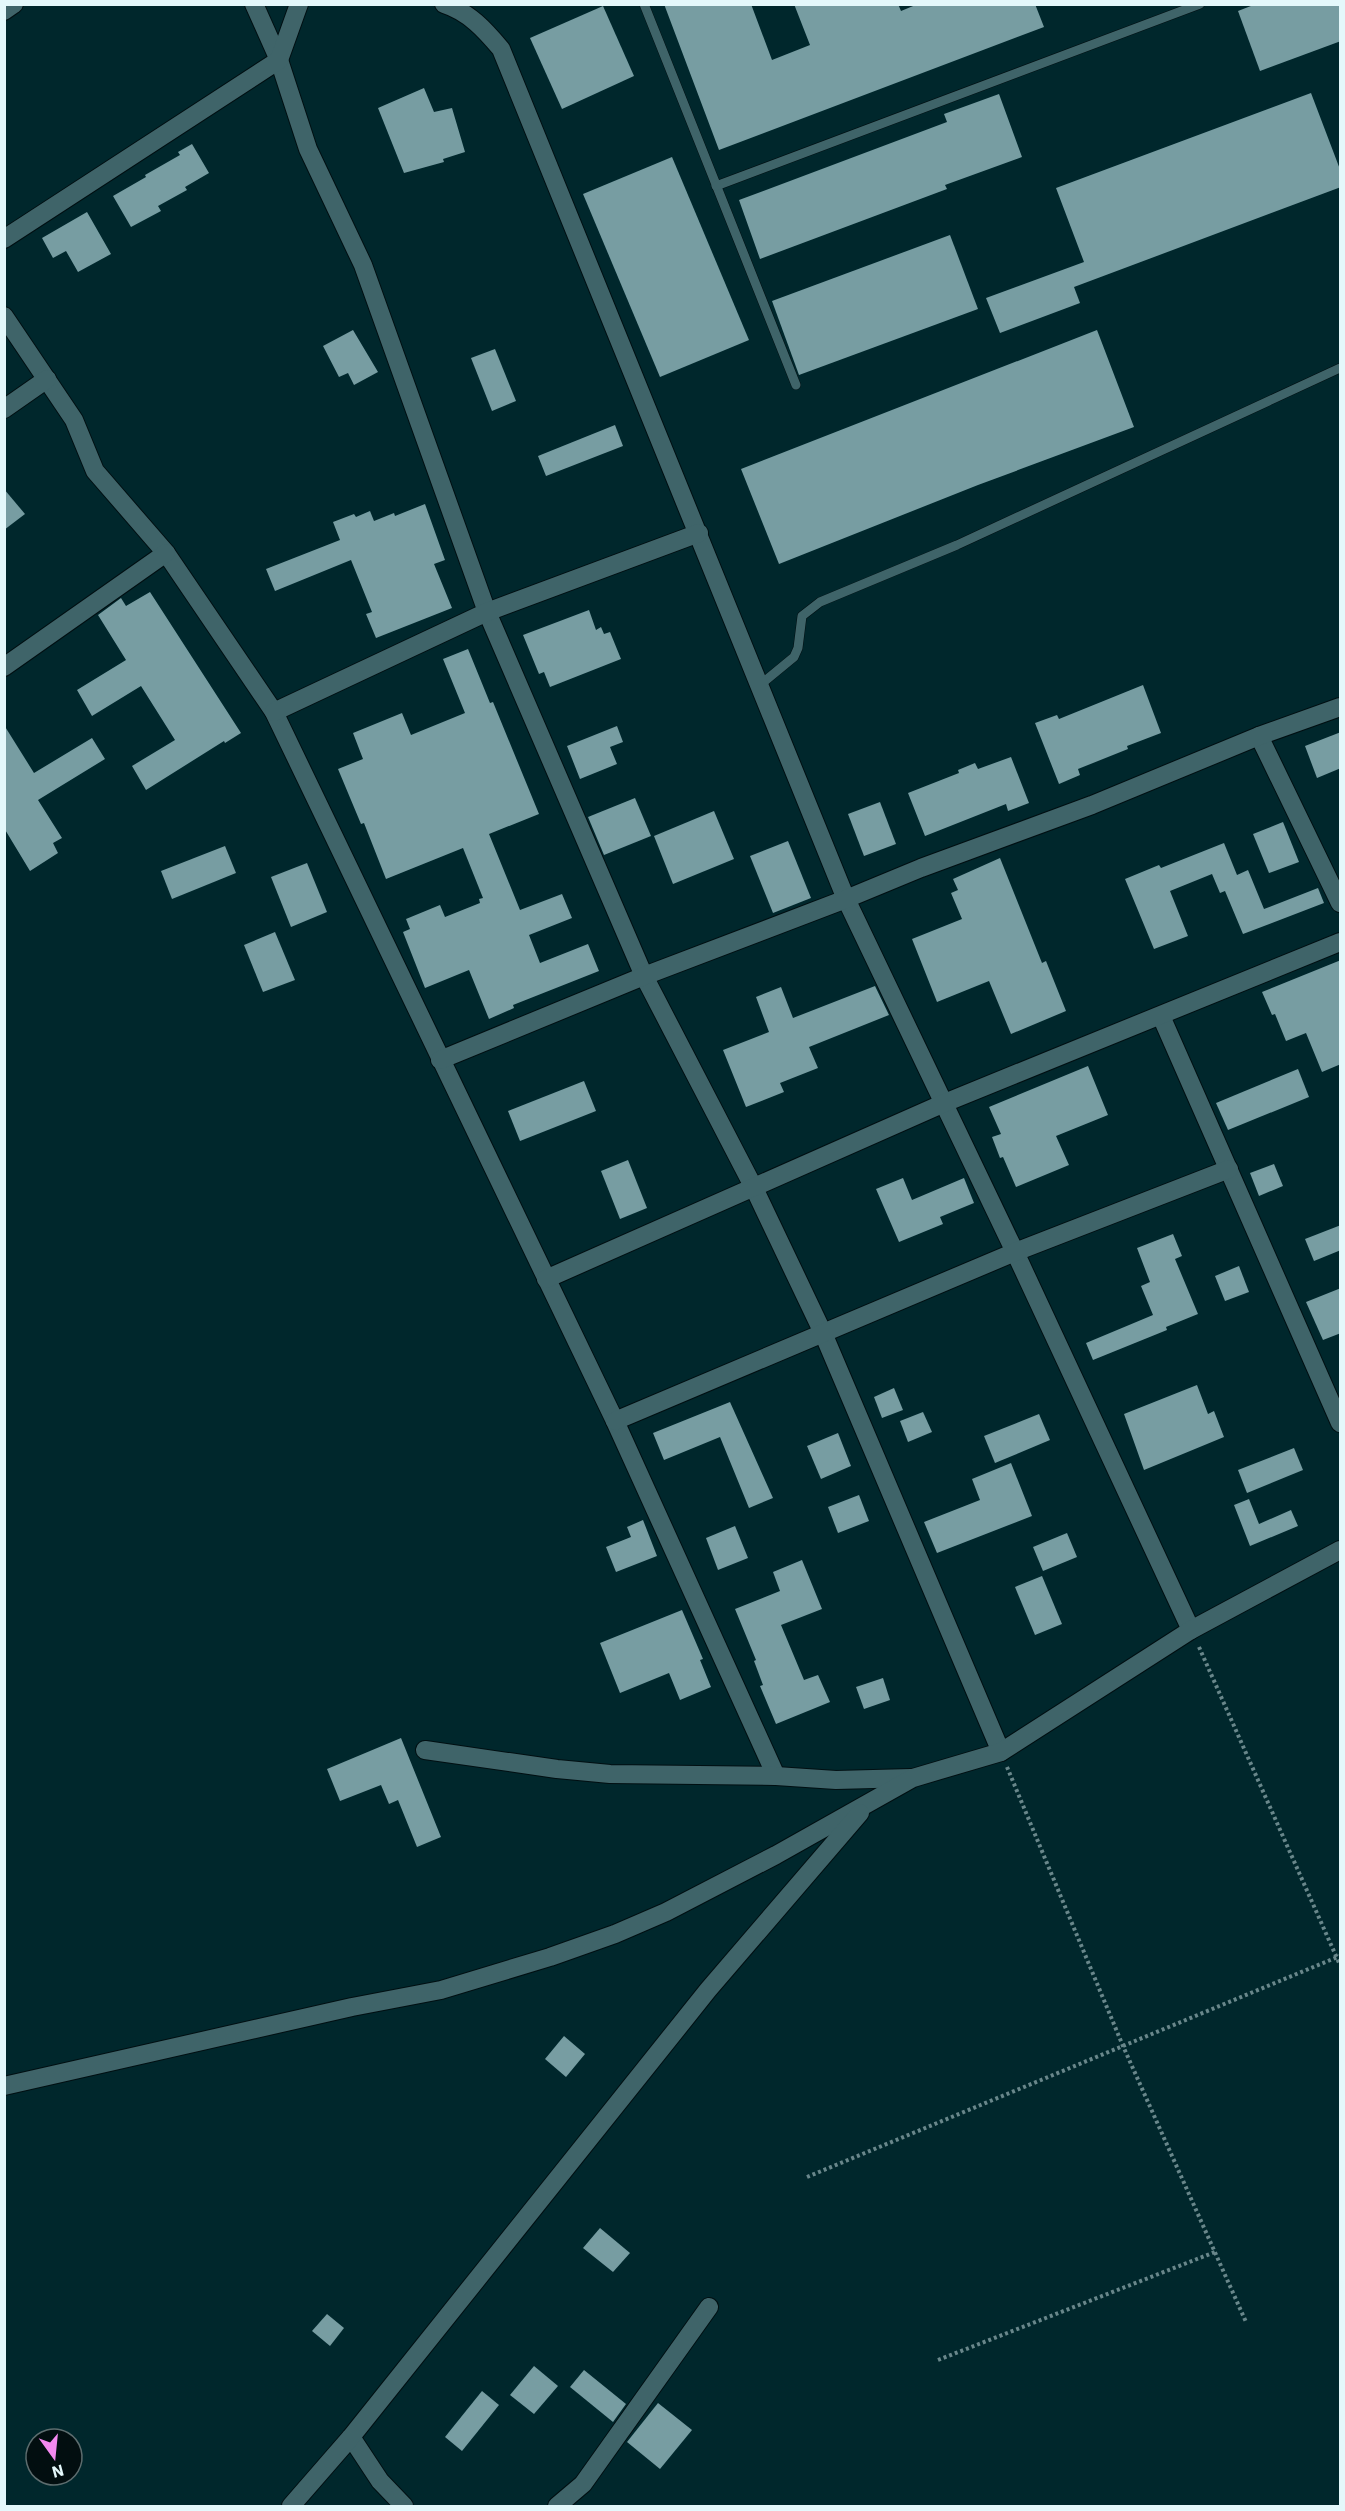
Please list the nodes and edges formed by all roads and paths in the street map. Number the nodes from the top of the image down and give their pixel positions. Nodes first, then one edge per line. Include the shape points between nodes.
1 (14, 4) edge
2 (254, 4) edge
3 (299, 4) edge
4 (444, 4) edge
5 (644, 4) edge
6 (1200, 4) edge
7 (4, 11) edge
8 (279, 60) junction
9 (716, 186) junction
10 (4, 239) edge
11 (4, 316) edge
12 (1341, 368) edge
13 (47, 379) junction
14 (796, 385) dead end
15 (4, 409) edge
16 (699, 533) junction
17 (166, 553) junction
18 (487, 612) junction
19 (4, 667) edge
20 (760, 685) junction
21 (1341, 706) edge
22 (274, 712) junction
23 (1259, 736) junction
24 (846, 899) junction
25 (1341, 903) edge
26 (1341, 942) edge
27 (644, 976) junction
28 (1161, 1016) junction
29 (440, 1060) junction
30 (942, 1104) junction
31 (1229, 1169) junction
32 (754, 1188) junction
33 (1015, 1251) junction
34 (546, 1279) junction
35 (823, 1333) junction
36 (615, 1421) junction
37 (1341, 1423) edge
38 (1341, 1550) edge
39 (1191, 1630) junction
40 (425, 1750) dead end
41 (1001, 1752) junction
42 (776, 1776) junction
43 (913, 1778) junction
44 (869, 1803) junction
45 (1339, 1957) edge
46 (1341, 1965) edge
47 (1124, 2046) junction
48 (4, 2086) edge
49 (807, 2177) dead end
50 (1215, 2252) junction
51 (709, 2307) dead end
52 (1246, 2322) dead end
53 (938, 2360) dead end
54 (351, 2437) junction
55 (291, 2506) edge
56 (404, 2506) edge
57 (557, 2506) edge

1 - 7 street
2 - 8 street
3 - 8 street
4 - 16 street via 481,25 501,50
5 - 9 lane
6 - 9 lane
8 - 10 street
8 - 18 street via 308,149 363,265
9 - 14 lane
11 - 13 street
12 - 20 lane via 967,541 820,602 802,616 794,657
13 - 15 street
13 - 17 street via 74,420 95,471
16 - 18 street
16 - 20 street
17 - 19 street
17 - 22 street
18 - 22 street
18 - 27 street
20 - 24 street
21 - 23 street
22 - 29 street
23 - 24 street
23 - 25 street
24 - 27 street
24 - 30 street
26 - 28 street
27 - 29 street
27 - 32 street
28 - 30 street
28 - 31 street
29 - 34 street
30 - 32 street
30 - 33 street
31 - 33 street
31 - 37 street
32 - 34 street
32 - 35 street
33 - 35 street
33 - 39 street
34 - 36 street
35 - 36 street
35 - 41 street
36 - 42 street
38 - 39 street
39 - 41 street
39 - 45 path
40 - 42 street via 610,1774
41 - 43 street
41 - 47 path
42 - 43 street via 836,1780
43 - 44 street
44 - 48 street via 666,1912 550,1957 441,1990
44 - 54 street via 700,2000
45 - 46 path
45 - 47 path
47 - 49 path
47 - 50 path
50 - 52 path
50 - 53 path
51 - 57 street via 583,2484
54 - 55 street
54 - 56 street via 380,2481

